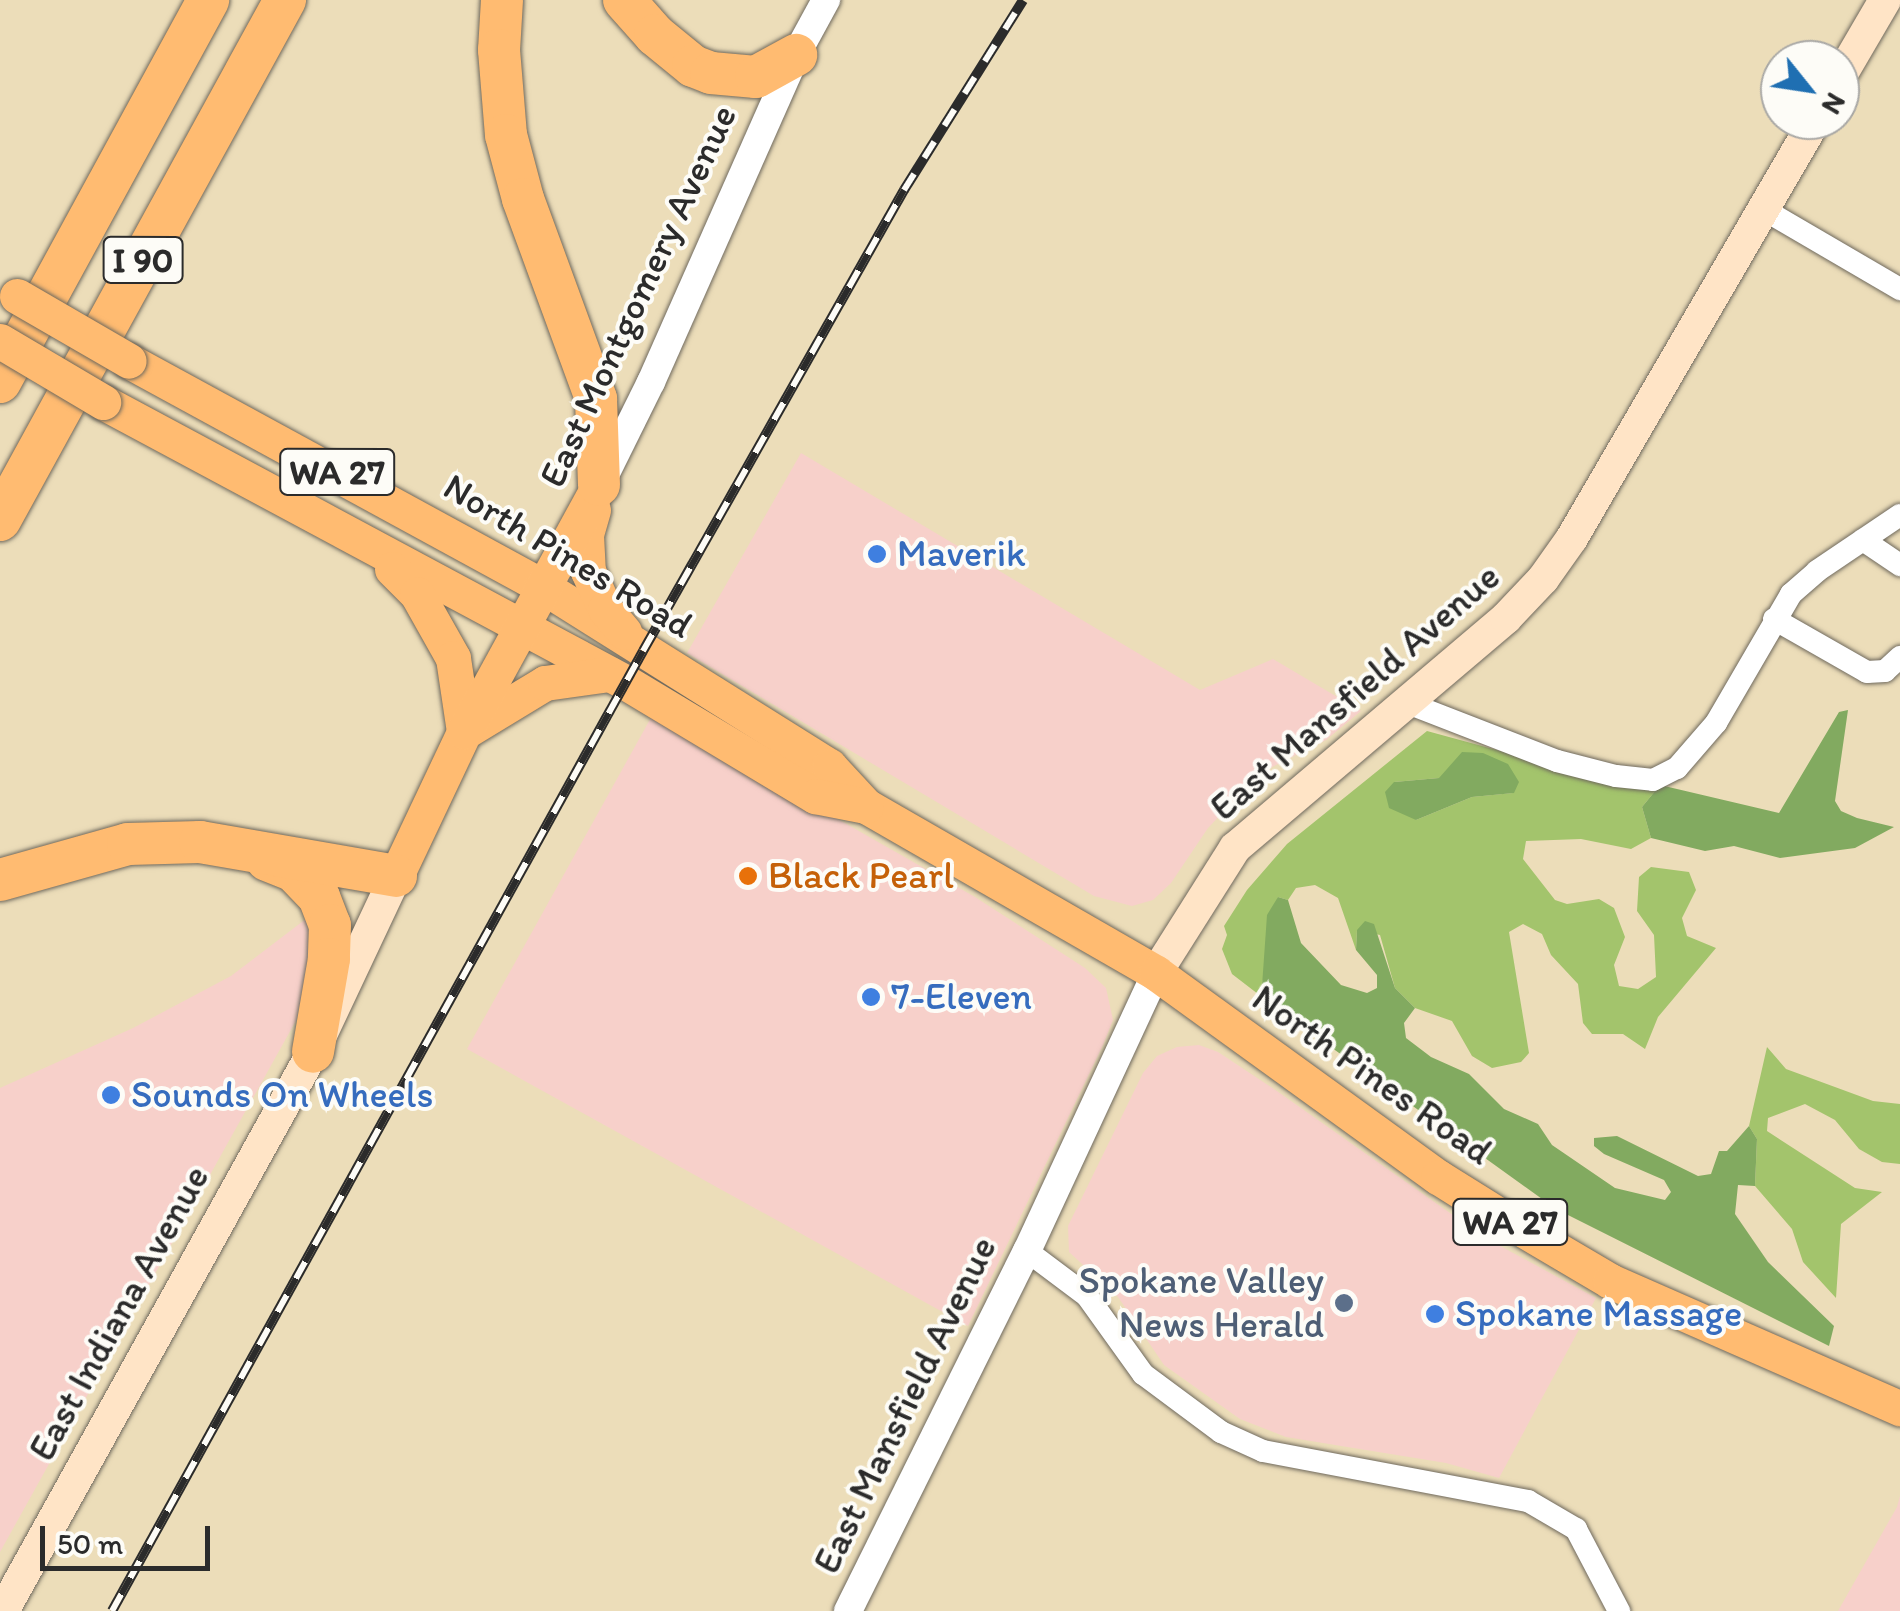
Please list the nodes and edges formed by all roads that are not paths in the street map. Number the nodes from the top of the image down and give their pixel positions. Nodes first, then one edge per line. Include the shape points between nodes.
1 (208, 0) edge
2 (286, 0) edge
3 (502, 0) edge
4 (624, 0) edge
5 (826, 0) edge
6 (1885, 0) edge
7 (1860, 43) edge
8 (796, 55) junction
9 (1803, 140) edge
10 (1763, 209) junction
11 (1900, 289) edge
12 (9, 290) edge
13 (0, 341) edge
14 (0, 382) edge
15 (599, 485) junction
16 (1900, 514) edge
17 (0, 520) edge
18 (1863, 540) junction
19 (368, 546) junction
20 (1900, 564) edge
21 (542, 586) junction
22 (1774, 619) junction
23 (522, 626) junction
24 (635, 646) junction
25 (1900, 657) edge
26 (609, 674) junction
27 (1405, 702) junction
28 (464, 732) junction
29 (866, 806) junction
30 (239, 848) junction
31 (396, 876) junction
32 (0, 880) edge
33 (1156, 973) junction
34 (313, 1052) junction
35 (1027, 1251) junction
36 (1900, 1408) edge
37 (3, 1611) edge
38 (848, 1611) edge
39 (1619, 1611) edge

1 - 14 highway, I 90
2 - 17 highway, I 90
3 - 15 highway via 506,135 596,399
4 - 8 highway via 655,35 711,73 756,78
5 - 8 street, East Montgomery Avenue
6 - 7 main road
8 - 15 street, East Montgomery Avenue
9 - 10 main road, East Mansfield Avenue
10 - 11 street
10 - 27 main road, East Mansfield Avenue via 1543,579
12 - 21 main road, North Pines Road / WA 27, bridge
13 - 19 main road, North Pines Road / WA 27, bridge
15 - 21 main road, East Montgomery Avenue
15 - 24 main road via 586,536 588,571 605,609
16 - 18 street
18 - 20 street
18 - 22 street via 1817,570
19 - 23 main road, North Pines Road / WA 27
19 - 28 main road via 417,594 440,629 453,658
21 - 23 main road, East Montgomery Avenue
21 - 24 main road, North Pines Road / WA 27
22 - 25 street via 1867,672 1886,671
22 - 27 street via 1707,735 1677,768 1653,780 1557,761
23 - 26 main road, North Pines Road / WA 27
23 - 28 main road, East Indiana Avenue
24 - 29 main road, North Pines Road / WA 27 via 829,766
26 - 28 main road via 545,684
26 - 29 main road, North Pines Road / WA 27 via 814,796
27 - 33 main road, East Mansfield Avenue via 1235,848
28 - 31 main road, East Indiana Avenue
29 - 33 main road, North Pines Road / WA 27
30 - 31 highway
30 - 32 highway via 128,844
30 - 34 highway via 294,871 319,897 330,925
31 - 34 main road, East Indiana Avenue
33 - 35 street, East Mansfield Avenue
33 - 36 main road, North Pines Road / WA 27 via 1510,1222 1610,1280
34 - 37 main road, East Indiana Avenue
35 - 38 street, East Mansfield Avenue
35 - 39 street via 1088,1296 1143,1374 1221,1432 1263,1450 1528,1501 1576,1529

